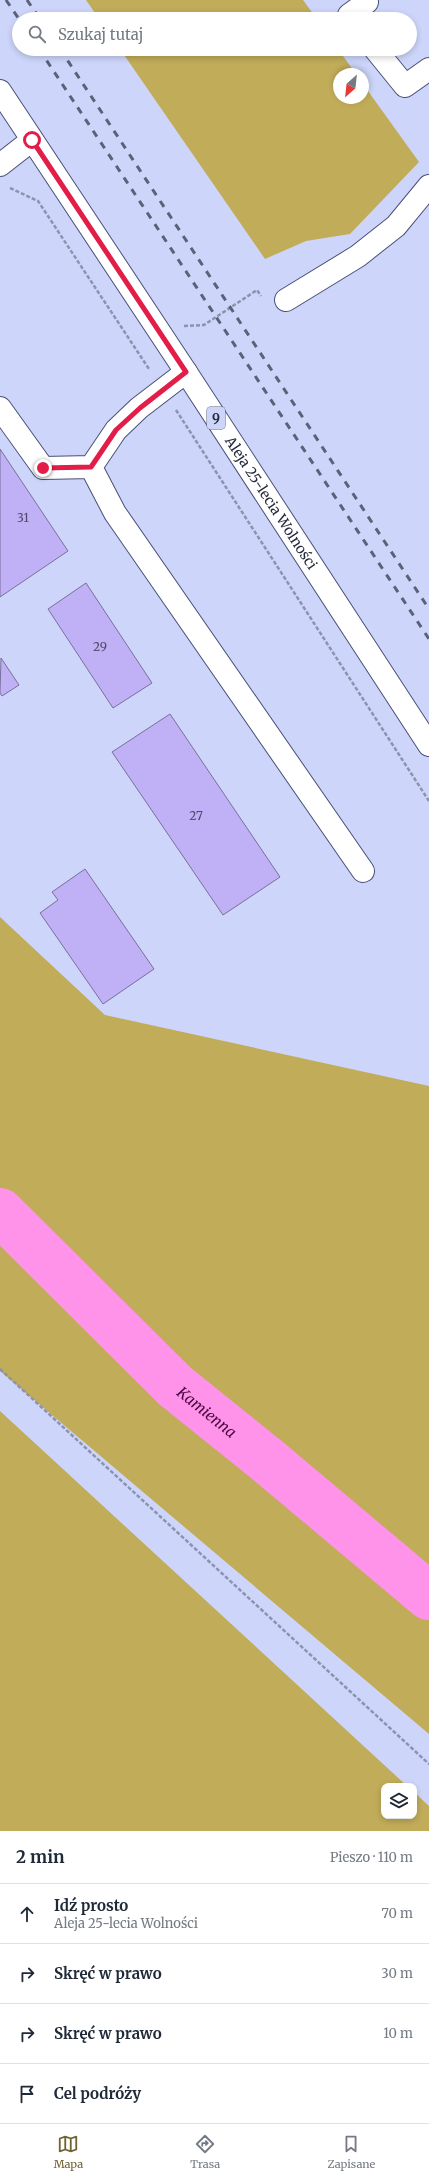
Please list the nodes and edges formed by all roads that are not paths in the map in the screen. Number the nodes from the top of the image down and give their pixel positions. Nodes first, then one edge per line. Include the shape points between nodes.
1 (367, 2) dead end
2 (353, 12) edge
3 (381, 56) edge
4 (429, 69) edge
5 (0, 92) edge
6 (32, 140) junction
7 (0, 165) edge
8 (429, 186) edge
9 (286, 300) road end
10 (186, 372) junction
11 (0, 408) edge
12 (91, 467) junction
13 (429, 745) edge
14 (363, 871) dead end

1 - 2 main road
3 - 4 main road via 405,86
5 - 6 main road, Aleja 25-lecia Wolności / 9
6 - 7 main road
6 - 10 main road, Aleja 25-lecia Wolności / 9
8 - 9 main road via 396,226 358,256
10 - 12 main road via 162,389 116,430
10 - 13 main road, Aleja 25-lecia Wolności / 9
11 - 12 main road via 43,468
12 - 14 main road via 115,513

